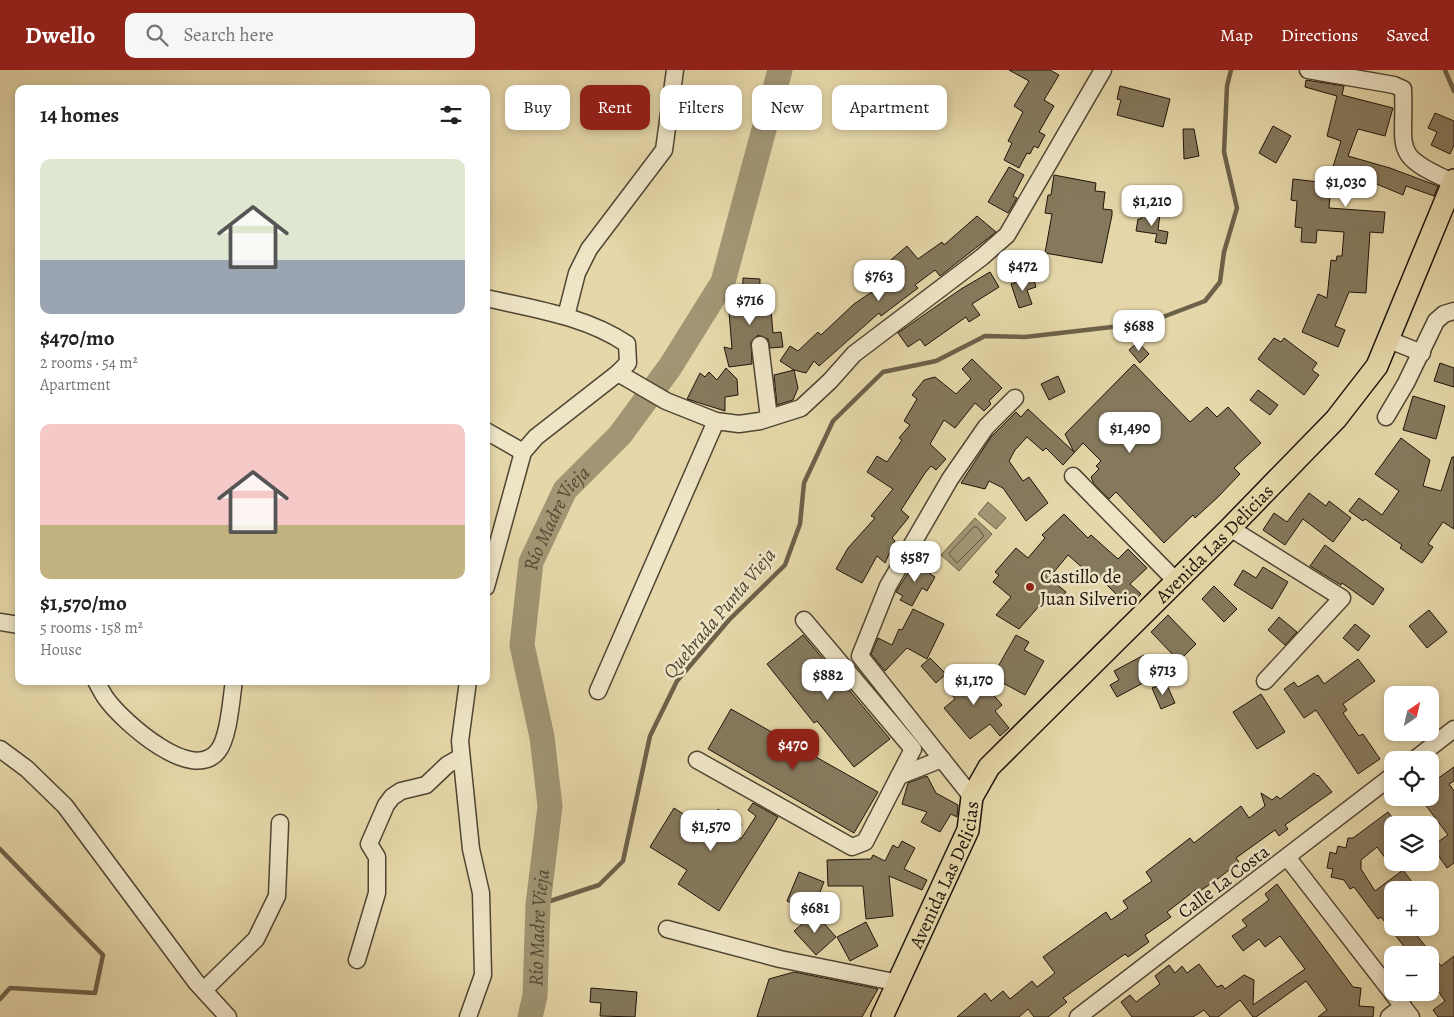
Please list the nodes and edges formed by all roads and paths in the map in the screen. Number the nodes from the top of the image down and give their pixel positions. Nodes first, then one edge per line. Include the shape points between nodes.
1 (675, 70) edge
2 (1103, 70) edge
3 (1308, 70) edge
4 (1454, 181) edge
5 (490, 299) edge
6 (1454, 311) edge
7 (566, 316) junction
8 (1389, 340) junction
9 (760, 345) dead end
10 (1422, 352) junction
11 (618, 373) junction
12 (1015, 398) dead end
13 (1386, 417) dead end
14 (769, 418) junction
15 (716, 421) junction
16 (490, 433) edge
17 (523, 452) junction
18 (1073, 476) dead end
19 (1230, 528) junction
20 (490, 573) edge
21 (1176, 581) junction
22 (804, 620) dead end
23 (0, 622) edge
24 (15, 624) edge
25 (1265, 681) dead end
26 (98, 685) edge
27 (233, 685) edge
28 (467, 685) edge
29 (598, 691) dead end
30 (1452, 735) edge
31 (0, 749) edge
32 (1428, 751) edge
33 (461, 757) junction
34 (942, 759) junction
35 (697, 760) dead end
36 (899, 776) junction
37 (1384, 782) edge
38 (972, 797) junction
39 (280, 824) dead end
40 (1287, 857) junction
41 (667, 929) dead end
42 (357, 960) dead end
43 (899, 983) junction
44 (204, 990) junction
45 (1407, 1012) edge
46 (228, 1017) edge
47 (468, 1017) edge
48 (882, 1017) edge
49 (1078, 1017) edge
50 (1388, 1017) edge

1 - 7 street via 664,150 589,249 577,273
2 - 14 street via 1007,235 854,354 801,408
3 - 4 street via 1403,89 1405,150 1414,162
4 - 8 main road, Avenida Las Delicias
5 - 7 street
6 - 10 street via 1436,321
7 - 11 street via 611,333 627,344 628,363
8 - 10 street
8 - 19 main road, Avenida Las Delicias via 1377,366 1336,419
9 - 14 street
10 - 13 street
11 - 15 street via 660,397
11 - 17 street via 536,437
12 - 34 street via 986,427 950,479 888,586 860,656
14 - 15 street via 739,424
15 - 29 street
16 - 17 street
17 - 20 street
18 - 21 street
19 - 21 main road, Avenida Las Delicias
19 - 25 street via 1342,598
21 - 38 main road, Avenida Las Delicias via 989,767
22 - 36 street via 913,749
23 - 24 street
26 - 27 street via 108,701 144,737 179,758 200,761 216,754 224,743
28 - 33 street
30 - 32 street
31 - 44 street via 27,769 66,806
33 - 42 street via 447,765 431,782 396,794 386,805 369,844 377,857 377,893
33 - 47 street via 471,849 481,893 483,975
34 - 36 street
34 - 38 street
35 - 36 street via 852,847 865,842
37 - 40 street, Calle La Costa
38 - 43 main road, Avenida Las Delicias via 968,830
39 - 44 street via 278,896 256,939
40 - 45 street
40 - 49 street, Calle La Costa
41 - 43 street via 780,959
43 - 48 main road, Avenida Las Delicias
44 - 46 street
45 - 50 street

